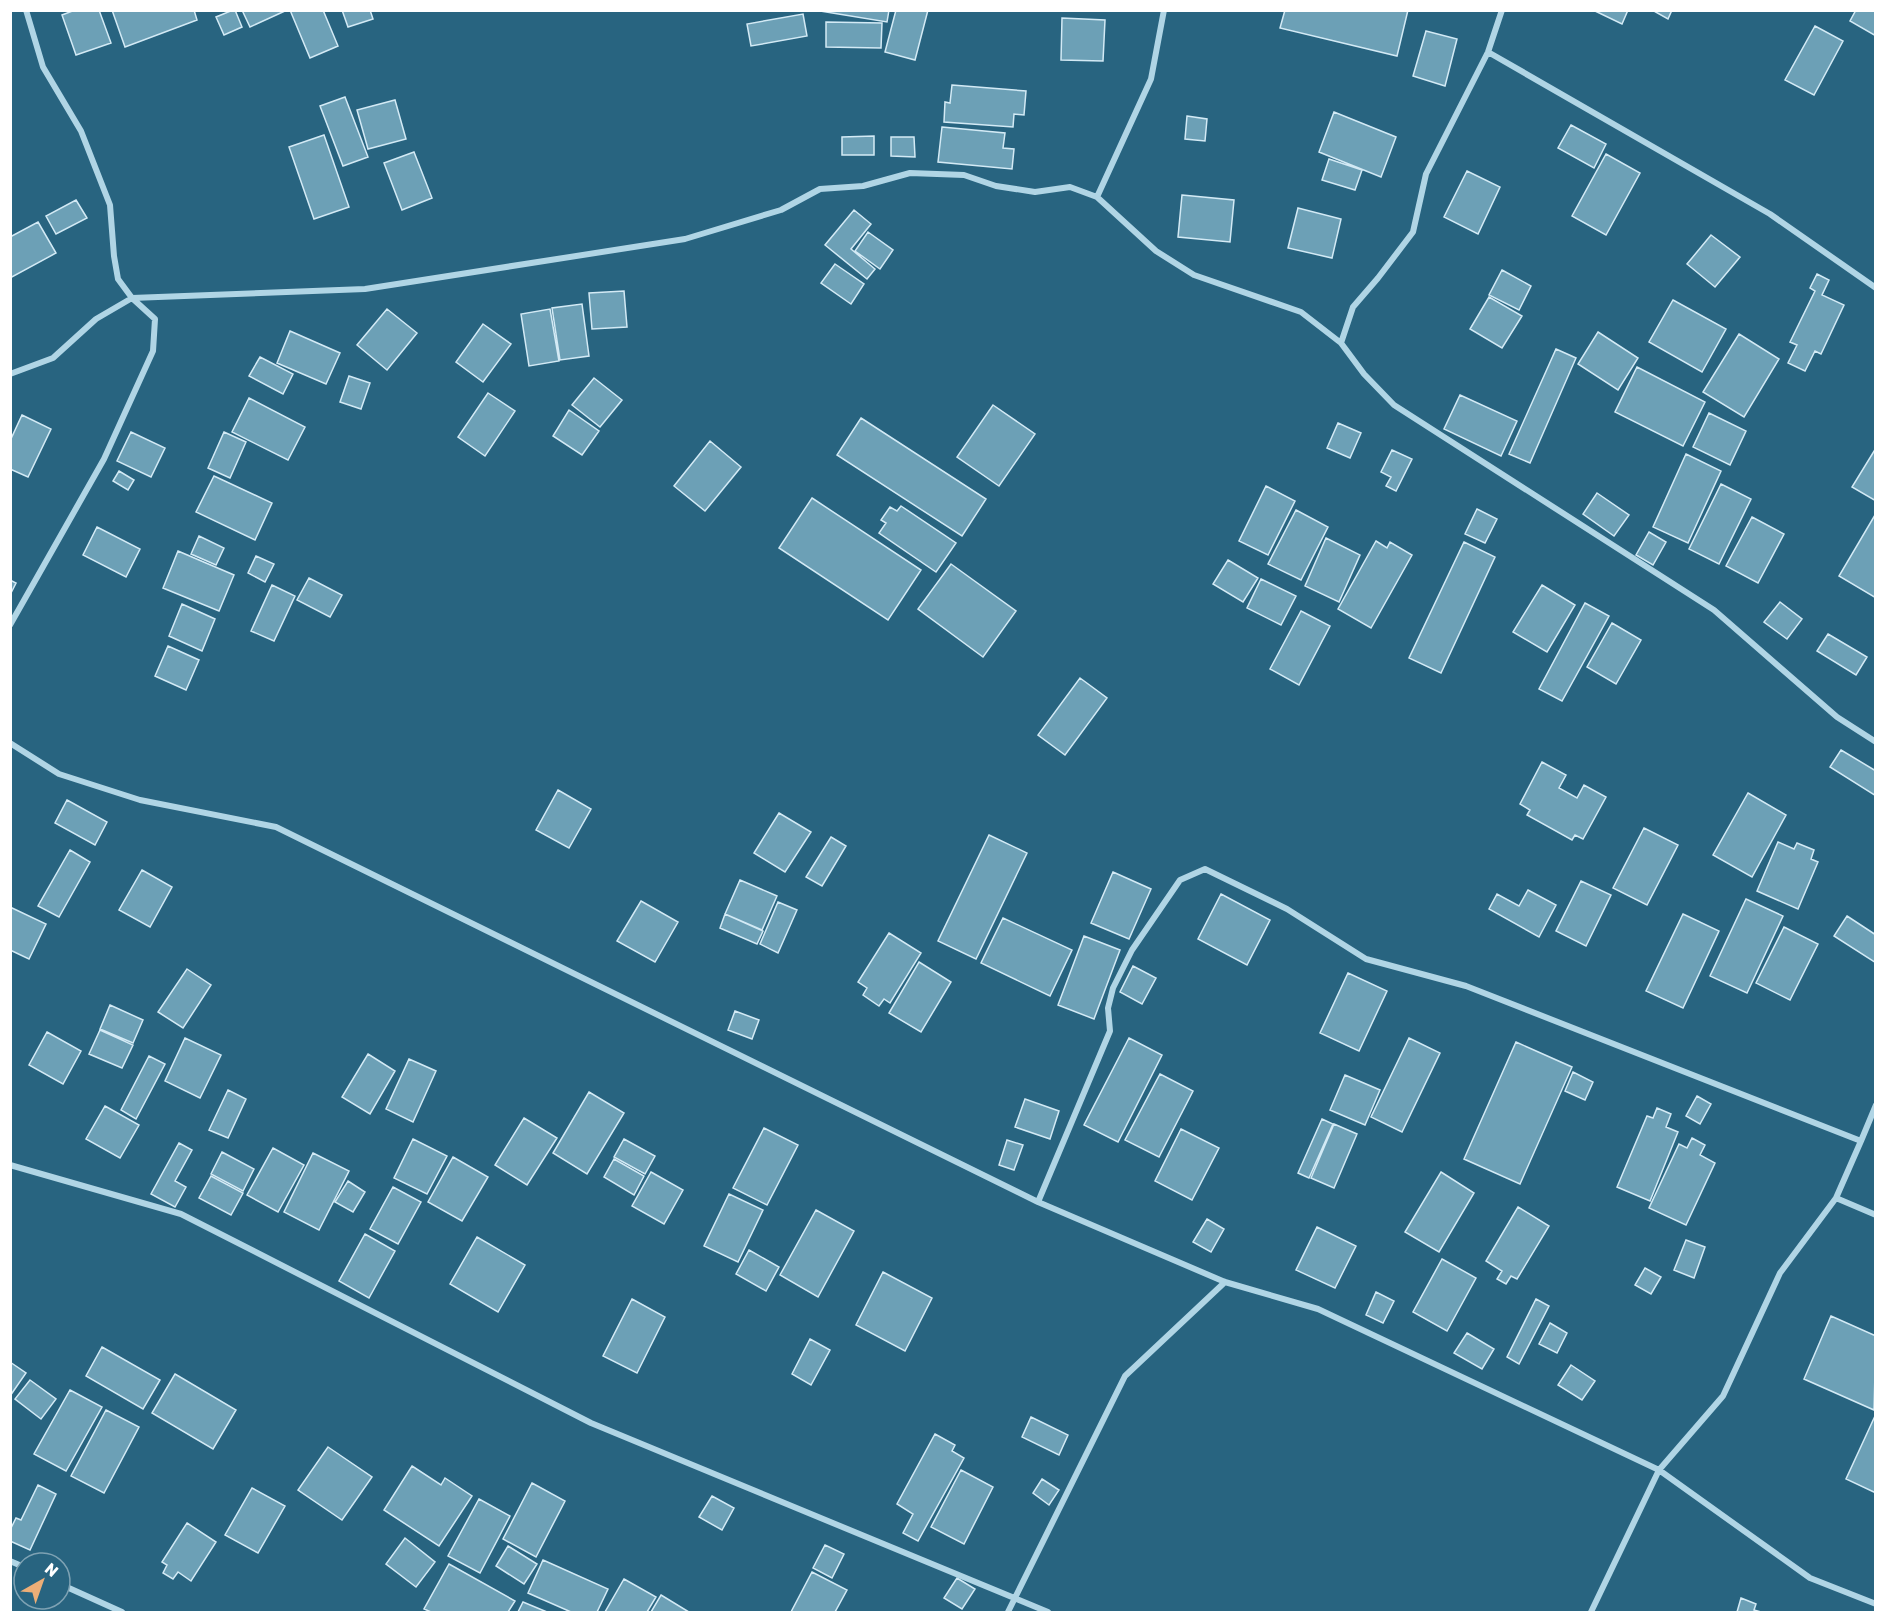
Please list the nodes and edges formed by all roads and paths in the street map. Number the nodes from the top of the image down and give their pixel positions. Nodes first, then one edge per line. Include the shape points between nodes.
1 (26, 10) edge
2 (1164, 10) edge
3 (1502, 10) edge
4 (1488, 52) junction
5 (1097, 197) junction
6 (1875, 288) edge
7 (132, 298) junction
8 (1341, 343) junction
9 (10, 374) edge
10 (10, 625) edge
11 (1875, 742) edge
12 (10, 743) edge
13 (1875, 1105) edge
14 (1861, 1141) junction
15 (10, 1165) edge
16 (1836, 1198) junction
17 (1038, 1202) junction
18 (1875, 1215) edge
19 (1225, 1282) junction
20 (1659, 1470) junction
21 (72, 1589) edge
22 (1016, 1598) junction
23 (105, 1604) junction
24 (1875, 1604) edge
25 (101, 1612) edge
26 (122, 1612) edge
27 (1008, 1612) edge
28 (1048, 1612) edge
29 (1591, 1612) edge

1 - 7 street via 43,67 81,131 110,205 118,279
2 - 5 street via 1151,80
3 - 4 street
4 - 6 street via 1770,214
4 - 8 street via 1426,174 1413,232 1353,307
5 - 7 street via 1070,187 1035,192 996,186 963,175 910,173 863,186 820,189 781,210 685,239 365,289
5 - 8 street via 1156,251 1194,275 1301,312
7 - 9 street via 96,319 53,358
7 - 10 street via 155,319 153,351 104,459
8 - 11 street via 1394,405 1714,610 1837,717
12 - 17 street via 59,774 140,800 276,827
13 - 14 street
14 - 16 street
14 - 17 street via 1466,986 1366,959 1287,909 1205,869 1180,880 1122,969 1108,1008 1110,1030
15 - 22 street via 181,1214 591,1423
16 - 18 street
16 - 20 street via 1780,1273 1723,1396
17 - 19 street
19 - 20 street via 1318,1309
19 - 22 street via 1125,1376
20 - 24 street via 1810,1578
20 - 29 street
21 - 23 street
22 - 27 street
22 - 28 street
23 - 25 street
23 - 26 street

